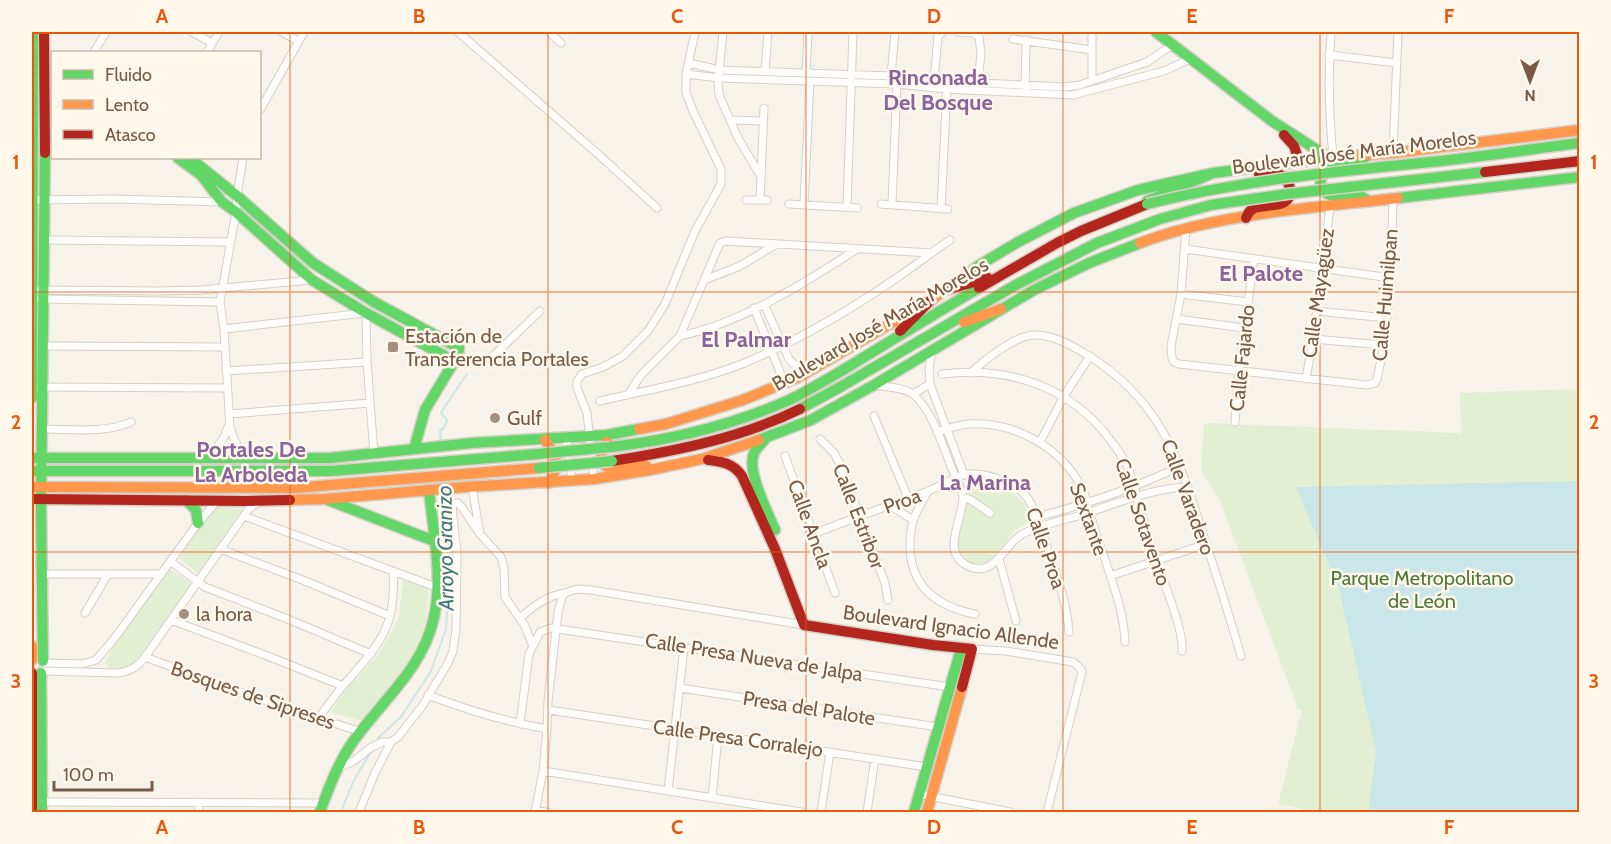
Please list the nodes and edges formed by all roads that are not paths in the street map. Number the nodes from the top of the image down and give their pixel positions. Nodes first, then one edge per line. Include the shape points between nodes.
1 (33, 32) edge
2 (44, 32) edge
3 (106, 32) edge
4 (192, 32) edge
5 (219, 32) edge
6 (282, 32) edge
7 (304, 32) edge
8 (458, 32) edge
9 (549, 32) edge
10 (695, 32) edge
11 (723, 32) edge
12 (768, 32) edge
13 (808, 32) edge
14 (853, 32) edge
15 (895, 32) edge
16 (943, 32) edge
17 (958, 32) edge
18 (1156, 32) edge
19 (1331, 32) edge
20 (1398, 32) edge
21 (1092, 36) dead end
22 (1013, 39) dead end
23 (1026, 40) junction
24 (298, 41) junction
25 (212, 43) junction
26 (561, 43) dead end
27 (1172, 45) junction
28 (32, 50) edge
29 (1092, 50) junction
30 (95, 51) edge
31 (208, 51) edge
32 (1329, 55) junction
33 (1155, 57) junction
34 (1190, 59) junction
35 (48, 61) edge
36 (689, 63) junction
37 (1396, 63) junction
38 (1164, 70) junction
39 (765, 71) junction
40 (806, 73) junction
41 (686, 74) junction
42 (720, 74) junction
43 (32, 76) edge
44 (891, 76) junction
45 (852, 79) junction
46 (934, 80) junction
47 (810, 81) junction
48 (1092, 81) junction
49 (978, 83) junction
50 (897, 84) junction
51 (947, 85) junction
52 (1025, 89) junction
53 (261, 108) edge
54 (764, 108) dead end
55 (41, 116) edge
56 (731, 120) junction
57 (764, 121) junction
58 (1272, 121) junction
59 (1580, 130) edge
60 (1580, 143) edge
61 (1370, 153) junction
62 (1394, 153) junction
63 (40, 157) edge
64 (1330, 157) junction
65 (179, 159) edge
66 (191, 159) edge
67 (243, 159) edge
68 (1299, 161) junction
69 (1580, 161) edge
70 (1235, 170) junction
71 (1213, 173) junction
72 (761, 177) junction
73 (1580, 177) edge
74 (237, 196) junction
75 (1393, 199) junction
76 (36, 200) edge
77 (746, 200) dead end
78 (1368, 201) junction
79 (222, 202) junction
80 (789, 204) dead end
81 (804, 204) junction
82 (881, 204) dead end
83 (892, 204) junction
84 (847, 207) junction
85 (1330, 207) junction
86 (657, 208) dead end
87 (857, 208) dead end
88 (236, 212) junction
89 (1113, 218) junction
90 (1246, 218) junction
91 (1186, 228) junction
92 (950, 240) dead end
93 (36, 241) edge
94 (230, 242) junction
95 (775, 245) junction
96 (858, 249) junction
97 (1185, 249) junction
98 (931, 253) junction
99 (1254, 259) junction
100 (1322, 269) junction
101 (1000, 275) junction
102 (1390, 278) junction
103 (312, 280) junction
104 (704, 280) junction
105 (222, 289) junction
106 (946, 290) junction
107 (160, 291) junction
108 (36, 294) edge
109 (1181, 294) junction
110 (930, 301) junction
111 (160, 302) junction
112 (220, 302) junction
113 (374, 302) junction
114 (1248, 302) junction
115 (764, 304) junction
116 (754, 309) junction
117 (1001, 309) junction
118 (540, 311) dead end
119 (1317, 311) junction
120 (366, 313) junction
121 (1386, 318) junction
122 (1177, 319) junction
123 (1244, 328) junction
124 (224, 329) junction
125 (941, 329) junction
126 (680, 336) junction
127 (1313, 339) junction
128 (887, 344) junction
129 (783, 345) junction
130 (1382, 345) junction
131 (35, 346) edge
132 (225, 347) junction
133 (772, 350) junction
134 (932, 351) junction
135 (1089, 356) junction
136 (456, 358) junction
137 (367, 362) junction
138 (1239, 370) junction
139 (226, 371) junction
140 (809, 371) junction
141 (971, 373) junction
142 (942, 374) dead end
143 (1306, 379) junction
144 (930, 384) junction
145 (874, 385) junction
146 (778, 386) junction
147 (35, 387) edge
148 (227, 388) junction
149 (913, 394) junction
150 (628, 395) junction
151 (1064, 396) junction
152 (32, 398) edge
153 (600, 401) dead end
154 (370, 403) junction
155 (874, 416) dead end
156 (229, 418) junction
157 (131, 422) dead end
158 (1235, 422) dead end
159 (651, 428) junction
160 (42, 429) junction
161 (947, 429) junction
162 (937, 432) junction
163 (590, 437) junction
164 (566, 438) junction
165 (766, 438) junction
166 (820, 439) dead end
167 (545, 440) junction
168 (1040, 442) junction
169 (414, 449) junction
170 (374, 453) junction
171 (785, 456) dead end
172 (36, 458) edge
173 (193, 459) junction
174 (209, 459) junction
175 (248, 459) junction
176 (266, 459) junction
177 (702, 459) junction
178 (1180, 466) junction
179 (650, 470) junction
180 (36, 471) edge
181 (209, 471) junction
182 (225, 471) junction
183 (964, 475) junction
184 (1160, 476) junction
185 (594, 479) junction
186 (956, 479) junction
187 (572, 481) junction
188 (549, 483) junction
189 (36, 487) edge
190 (469, 487) junction
191 (1134, 487) junction
192 (1188, 487) junction
193 (209, 488) junction
194 (225, 488) junction
195 (1166, 489) junction
196 (433, 490) junction
197 (928, 491) junction
198 (963, 497) junction
199 (1137, 497) junction
200 (908, 498) junction
201 (325, 499) junction
202 (36, 500) edge
203 (190, 500) junction
204 (217, 501) junction
205 (246, 501) junction
206 (259, 501) junction
207 (1087, 504) junction
208 (891, 506) junction
209 (1089, 512) junction
210 (990, 513) dead end
211 (244, 516) junction
212 (859, 516) junction
213 (1037, 517) junction
214 (913, 519) junction
215 (198, 523) junction
216 (1039, 528) junction
217 (480, 534) junction
218 (813, 534) junction
219 (434, 541) junction
220 (1206, 544) junction
221 (220, 549) junction
222 (999, 559) junction
223 (170, 561) junction
224 (1156, 561) junction
225 (393, 572) junction
226 (41, 574) junction
227 (108, 574) junction
228 (161, 574) junction
229 (1110, 576) junction
230 (197, 581) junction
231 (436, 587) junction
232 (565, 593) junction
233 (835, 593) dead end
234 (888, 600) dead end
235 (85, 613) dead end
236 (975, 614) dead end
237 (390, 616) junction
238 (520, 618) junction
239 (171, 620) junction
240 (1016, 621) dead end
241 (808, 625) junction
242 (557, 628) junction
243 (1069, 632) dead end
244 (1125, 642) dead end
245 (532, 644) junction
246 (32, 646) edge
247 (684, 647) junction
248 (967, 649) junction
249 (1182, 651) dead end
250 (371, 654) junction
251 (1241, 656) dead end
252 (145, 657) junction
253 (96, 660) junction
254 (37, 667) edge
255 (99, 673) junction
256 (343, 686) junction
257 (950, 687) junction
258 (680, 688) junction
259 (428, 695) junction
260 (549, 710) junction
261 (318, 718) junction
262 (32, 720) edge
263 (520, 724) junction
264 (938, 727) junction
265 (548, 729) junction
266 (675, 729) junction
267 (361, 732) junction
268 (718, 736) junction
269 (391, 742) junction
270 (830, 752) junction
271 (875, 759) junction
272 (32, 761) edge
273 (927, 767) junction
274 (338, 768) junction
275 (543, 771) junction
276 (668, 791) junction
277 (919, 794) junction
278 (931, 797) junction
279 (712, 798) junction
280 (198, 802) junction
281 (37, 804) edge
282 (322, 808) edge
283 (535, 812) edge
284 (32, 813) edge
285 (199, 813) edge
286 (359, 813) edge
287 (547, 813) edge
288 (801, 813) edge
289 (821, 813) edge
290 (867, 813) edge
291 (914, 813) edge
292 (927, 813) edge
293 (1010, 813) edge
294 (1047, 813) edge

1 - 28 street
2 - 35 street
3 - 30 street
4 - 25 street
5 - 25 street
6 - 24 street
7 - 24 street
8 - 86 street
9 - 26 street
10 - 36 street
11 - 42 street
12 - 39 street
13 - 40 street
14 - 45 street
15 - 44 street
16 - 46 street via 938,36
17 - 49 street via 979,37
18 - 27 street
19 - 32 street
20 - 37 street
21 - 29 street
22 - 23 street
23 - 29 street
23 - 52 street
24 - 53 street
25 - 31 street
27 - 33 street
27 - 34 street
28 - 35 street
28 - 43 street
29 - 48 street
32 - 37 street
32 - 64 street
33 - 38 street
33 - 48 street
34 - 38 street
34 - 58 street
35 - 55 street
36 - 41 street
36 - 42 street
37 - 62 street
38 - 52 street via 1073,95
39 - 40 street
39 - 42 street
40 - 45 street
41 - 42 street
41 - 163 street via 688,98 722,170 721,184 694,231 665,304 648,331 623,356 578,378
42 - 47 street
42 - 56 street via 719,94
43 - 55 street
44 - 45 street
44 - 46 street
45 - 47 street
45 - 50 street
45 - 84 street
46 - 51 street
47 - 81 street
48 - 52 street
49 - 51 street
49 - 52 street
50 - 51 street
50 - 83 street
51 - 52 street
51 - 83 street via 944,209
54 - 57 street
55 - 63 street
56 - 57 street
56 - 72 street
57 - 72 street
58 - 64 street
58 - 68 street via 1293,142
59 - 62 street, Boulevard José María Morelos
60 - 89 street, Boulevard José María Morelos, bridge via 1237,183 1178,195
61 - 62 street, Boulevard José María Morelos
61 - 64 street, Boulevard José María Morelos
61 - 78 street via 1359,163 1333,165 1320,178 1323,192 1329,195 1361,195
63 - 76 street
64 - 68 street, Boulevard José María Morelos
65 - 79 street via 201,175
66 - 74 street
67 - 74 street
68 - 70 street, Boulevard José María Morelos
69 - 125 street, Boulevard José María Morelos, bridge via 1211,205 1097,243
70 - 71 street, Boulevard José María Morelos
70 - 90 street via 1245,175 1272,172 1287,180 1290,187 1284,202 1251,208
71 - 89 street
71 - 106 street, Boulevard José María Morelos via 1138,190 1074,213 978,266
72 - 77 street via 764,200
73 - 75 street
74 - 88 street
74 - 113 street via 314,262
75 - 78 street
75 - 102 street, Calle Huimilpan
76 - 79 street
76 - 93 street
78 - 85 street
79 - 88 street
80 - 81 street
81 - 84 street
82 - 83 street
84 - 87 street
85 - 90 street
85 - 100 street, Calle Mayagüez
88 - 94 street
88 - 103 street
89 - 101 street, Boulevard José María Morelos
90 - 91 street
91 - 97 street
91 - 117 street via 1089,263
92 - 98 street
93 - 94 street
93 - 108 street
94 - 105 street
95 - 96 street
95 - 104 street via 740,266
95 - 104 street via 720,243
96 - 98 street
96 - 115 street
97 - 99 street
97 - 109 street
98 - 129 street via 854,306
99 - 100 street
99 - 114 street, Calle Fajardo
100 - 102 street
100 - 119 street, Calle Mayagüez
101 - 106 street
101 - 128 street, Boulevard José María Morelos
102 - 121 street, Calle Huimilpan
103 - 105 street
103 - 120 street
104 - 126 street
105 - 107 street
105 - 112 street
106 - 110 street, Boulevard José María Morelos
107 - 108 street
107 - 111 street
108 - 111 street
108 - 131 street
109 - 114 street
109 - 122 street
110 - 128 street
110 - 140 street, Boulevard José María Morelos
111 - 112 street
112 - 124 street
113 - 120 street
113 - 136 street via 459,348
114 - 123 street, Calle Fajardo
115 - 116 street
115 - 129 street
116 - 126 street
116 - 133 street
117 - 125 street
117 - 134 street
118 - 136 street via 487,361
119 - 121 street
119 - 127 street, Calle Mayagüez
120 - 124 street
120 - 136 street
120 - 137 street
121 - 130 street, Calle Huimilpan
122 - 123 street
122 - 138 street via 1171,354 1174,362
123 - 138 street, Calle Fajardo
124 - 132 street
125 - 194 street, Boulevard José María Morelos, bridge via 794,412 735,435 668,452 612,461 314,487
126 - 150 street via 641,375
127 - 130 street
127 - 143 street, Calle Mayagüez
128 - 182 street, Boulevard José María Morelos, bridge via 795,397 700,430 644,442 332,471
129 - 133 street
129 - 140 street via 794,365
130 - 143 street, Calle Huimilpan via 1377,379 1367,386
131 - 132 street
131 - 147 street
132 - 139 street
133 - 146 street via 781,375
133 - 150 street via 677,385
134 - 144 street
134 - 145 street
135 - 141 street, Calle Varadero via 1072,345 1032,335 989,357
135 - 151 street
135 - 178 street, Calle Varadero via 1142,401 1168,439
136 - 169 street via 425,410
137 - 139 street
137 - 154 street
138 - 143 street
138 - 158 street, Calle Fajardo
139 - 148 street
140 - 146 street, Boulevard José María Morelos
141 - 142 street, Calle Sotavento
141 - 151 street, Calle Sotavento via 1001,374
144 - 149 street
144 - 161 street
145 - 149 street
145 - 165 street via 811,420
146 - 159 street, Boulevard José María Morelos
147 - 148 street
147 - 152 street
147 - 160 street
148 - 156 street
149 - 162 street
150 - 153 street
151 - 168 street
151 - 191 street, Calle Sotavento via 1104,430 1117,448
154 - 156 street
154 - 170 street
155 - 200 street
156 - 174 street via 224,437
156 - 176 street via 240,449 251,457
157 - 160 street via 106,428
159 - 163 street, Boulevard José María Morelos
159 - 179 street via 638,437 607,441 601,456 606,467 612,469 641,464
160 - 172 street
161 - 162 street, Sextante
161 - 168 street, Sextante via 966,424 993,426
161 - 183 street
162 - 186 street
163 - 164 street, Boulevard José María Morelos
163 - 185 street
164 - 167 street, Boulevard José María Morelos
164 - 187 street
165 - 177 street
165 - 241 street via 753,458 756,482
166 - 212 street, Calle Estribor via 834,453
167 - 169 street, Boulevard José María Morelos
167 - 188 street via 557,464
168 - 207 street, Sextante via 1071,472
169 - 170 street, Boulevard José María Morelos
170 - 176 street, Boulevard José María Morelos
171 - 218 street, Calle Ancla
172 - 173 street, Boulevard José María Morelos
172 - 180 street
173 - 174 street, Boulevard José María Morelos
173 - 181 street
174 - 175 street, Boulevard José María Morelos
175 - 176 street, Boulevard José María Morelos
175 - 182 street
177 - 179 street
177 - 241 street via 728,462 742,476
178 - 184 street
178 - 192 street, Calle Varadero
179 - 185 street
180 - 181 street, Boulevard José María Morelos
180 - 189 street
181 - 182 street, Boulevard José María Morelos
181 - 193 street
182 - 194 street
183 - 186 street
183 - 213 street, Calle Proa via 993,477 1012,484 1027,497
184 - 191 street
184 - 195 street
185 - 187 street
186 - 197 street, Proa
186 - 198 street
187 - 188 street
188 - 190 street
189 - 193 street, Boulevard José María Morelos
189 - 202 street
190 - 196 street
190 - 217 street
191 - 199 street, Calle Sotavento
191 - 207 street
192 - 195 street
192 - 220 street, Calle Varadero
193 - 194 street, Boulevard José María Morelos
193 - 203 street via 204,495
194 - 204 street
194 - 205 street via 234,498
195 - 199 street
196 - 201 street
196 - 219 street
197 - 200 street, Proa
197 - 214 street, Boulevard Ignacio Allende
198 - 210 street
198 - 222 street via 954,542 958,557 966,565 978,568 988,567
199 - 209 street
199 - 224 street, Calle Sotavento
200 - 208 street, Proa
201 - 206 street
201 - 219 street
202 - 203 street
202 - 226 street
203 - 204 street
203 - 215 street
204 - 205 street
204 - 215 street
205 - 206 street
206 - 211 street
207 - 209 street, Sextante
207 - 213 street
208 - 212 street, Proa
208 - 214 street
209 - 216 street
209 - 229 street, Sextante
211 - 221 street
211 - 225 street
212 - 218 street, Proa
212 - 234 street, Calle Estribor
213 - 216 street, Calle Proa
214 - 236 street, Boulevard Ignacio Allende via 910,552 916,576 940,602
215 - 223 street
216 - 222 street via 1013,541
216 - 243 street, Calle Proa via 1063,597
217 - 238 street via 501,557 505,597
217 - 259 street via 461,506 454,504 456,629 448,663
218 - 233 street, Calle Ancla
219 - 231 street
220 - 224 street
220 - 251 street, Calle Varadero
221 - 230 street
221 - 237 street
222 - 240 street
223 - 228 street
223 - 230 street
224 - 229 street
224 - 249 street, Calle Sotavento
225 - 231 street
225 - 237 street
226 - 227 street
226 - 254 street
227 - 228 street
227 - 235 street
228 - 253 street
229 - 244 street, Sextante via 1124,623
230 - 239 street
230 - 250 street
231 - 267 street via 434,619 421,653
232 - 238 street, Boulevard Ignacio Allende via 552,595
232 - 241 street, Boulevard Ignacio Allende via 591,590
232 - 242 street
237 - 250 street via 382,639
238 - 245 street
239 - 252 street
239 - 256 street
241 - 248 street, Boulevard Ignacio Allende
242 - 245 street via 543,630
242 - 247 street, Calle Presa Nueva de Jalpa
242 - 260 street
245 - 263 street
246 - 254 street
247 - 257 street, Calle Presa Nueva de Jalpa
247 - 258 street
248 - 257 street
248 - 278 street
248 - 294 street, Boulevard Ignacio Allende via 1006,651 1073,663 1082,672
250 - 256 street
252 - 255 street via 128,671
252 - 261 street, Bosques de Sipreses
253 - 254 street
253 - 255 street
254 - 255 street
254 - 262 street
254 - 281 street
256 - 261 street
257 - 264 street
258 - 264 street, Presa del Palote
258 - 266 street
259 - 263 street
259 - 269 street
260 - 265 street
260 - 266 street, Calle Presa Corralejo
261 - 267 street, Bosques de Sipreses
262 - 272 street
263 - 265 street
264 - 273 street
265 - 275 street
266 - 268 street, Calle Presa Corralejo
266 - 276 street
267 - 274 street
268 - 270 street, Calle Presa Corralejo
268 - 279 street
269 - 274 street via 382,742
269 - 286 street
270 - 271 street, Calle Presa Corralejo
270 - 289 street
271 - 273 street, Calle Presa Corralejo
271 - 290 street
272 - 281 street
273 - 277 street
274 - 282 street
275 - 276 street
275 - 283 street
276 - 279 street
277 - 278 street
277 - 291 street
278 - 292 street
278 - 293 street
279 - 288 street
280 - 281 street
280 - 282 street
280 - 285 street
281 - 284 street
283 - 287 street

